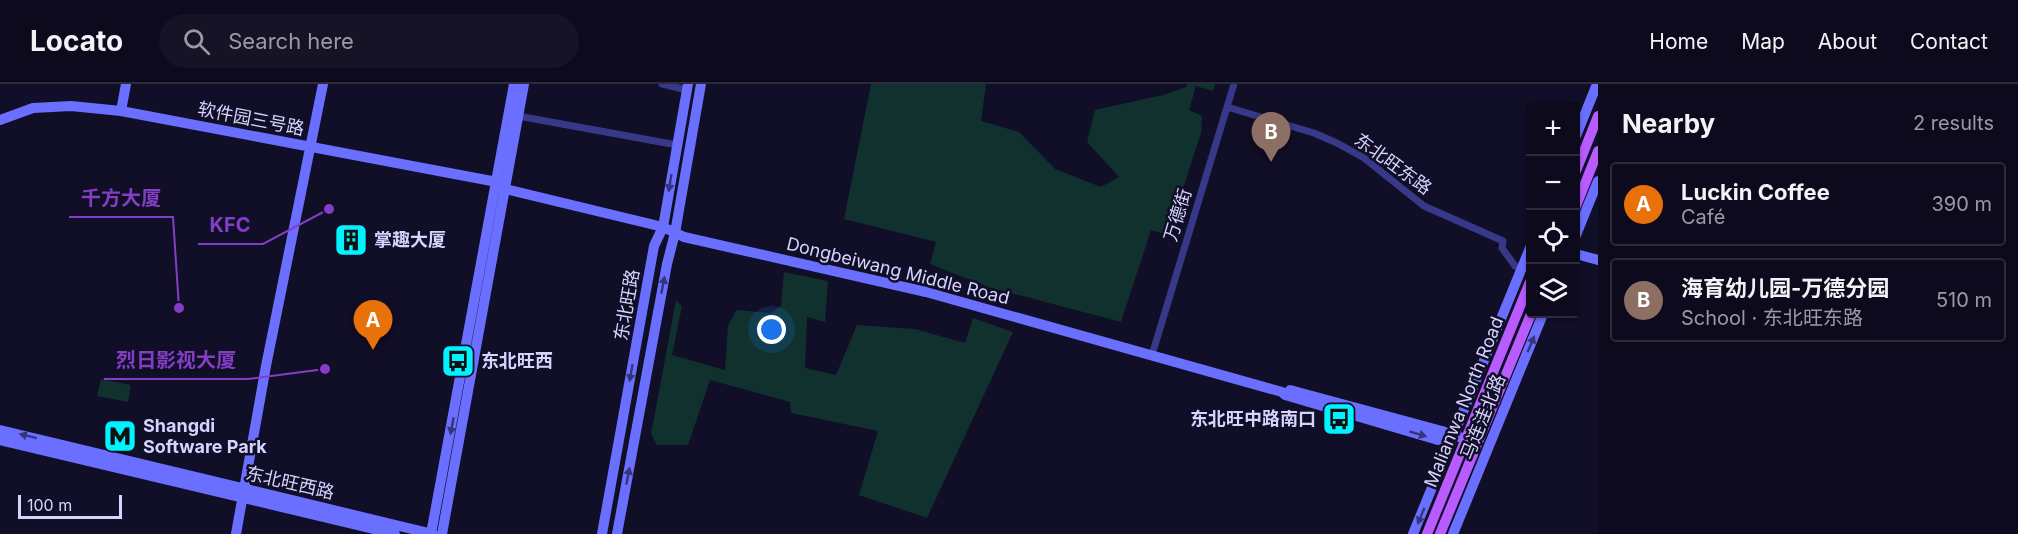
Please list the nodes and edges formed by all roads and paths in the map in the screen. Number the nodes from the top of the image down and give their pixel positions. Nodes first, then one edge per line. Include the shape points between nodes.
1 (126, 84) edge
2 (323, 84) edge
3 (514, 84) edge
4 (524, 84) edge
5 (662, 84) edge
6 (701, 84) edge
7 (1234, 84) edge
8 (1597, 84) edge
9 (688, 87) edge
10 (1227, 107) junction
11 (121, 111) junction
12 (518, 116) junction
13 (1598, 116) edge
14 (0, 120) edge
15 (1580, 124) edge
16 (677, 145) junction
17 (310, 147) junction
18 (1598, 152) edge
19 (1580, 159) edge
20 (1598, 181) edge
21 (501, 186) junction
22 (1580, 194) edge
23 (1580, 223) edge
24 (663, 227) junction
25 (675, 233) junction
26 (1580, 255) edge
27 (1598, 260) edge
28 (1523, 271) edge
29 (1526, 293) edge
30 (1529, 318) edge
31 (1541, 318) edge
32 (1152, 355) junction
33 (1521, 366) junction
34 (1496, 399) junction
35 (0, 430) edge
36 (1454, 436) junction
37 (0, 440) edge
38 (1472, 441) junction
39 (243, 493) junction
40 (236, 534) edge
41 (395, 534) edge
42 (432, 534) edge
43 (442, 534) edge
44 (602, 534) edge
45 (617, 534) edge
46 (1413, 534) edge
47 (1427, 534) edge
48 (1440, 534) edge
49 (1453, 534) edge

1 - 11 street
2 - 17 street
3 - 21 street
4 - 12 street
5 - 9 street
6 - 25 street, 东北旺路
7 - 10 street, 万德街
8 - 15 street
9 - 16 street, 东北旺路
10 - 28 street, 东北旺东路 via 1314,133 1364,158 1424,206 1503,241 1502,248
10 - 32 street, 万德街
11 - 14 street, 软件园三号路 via 71,106 33,108
11 - 17 street, 软件园三号路
12 - 16 street
12 - 21 street
13 - 19 main road
16 -> 24 street, 东北旺路
17 - 21 street, 软件园三号路
17 - 39 street
18 - 22 main road
20 - 23 street
21 - 24 street, Dongbeiwang Middle Road
21 -> 42 street
21 - 43 street
24 - 25 street, Dongbeiwang Middle Road
24 -> 44 street, 东北旺路 via 654,246
25 - 32 street, Dongbeiwang Middle Road via 897,284
45 -> 25 street, 东北旺路
26 - 27 street
28 - 36 street, 马连洼北路
29 - 38 main road, Malianwa North Road
30 - 34 main road, Malianwa North Road
33 -> 31 street, 马连洼北路
32 - 36 street, Dongbeiwang Middle Road via 1282,392 1287,389 1324,398
33 - 34 street
33 - 49 street, 马连洼北路
34 - 38 main road, Malianwa North Road
39 -> 35 street, 东北旺西路
36 - 38 street, Dongbeiwang Middle Road
36 -> 46 street, 马连洼北路
37 - 39 street, 东北旺西路
38 - 47 main road, Malianwa North Road
38 - 48 main road, Malianwa North Road
39 - 40 street
39 - 41 street, 东北旺西路
39 - 42 street, 东北旺西路

